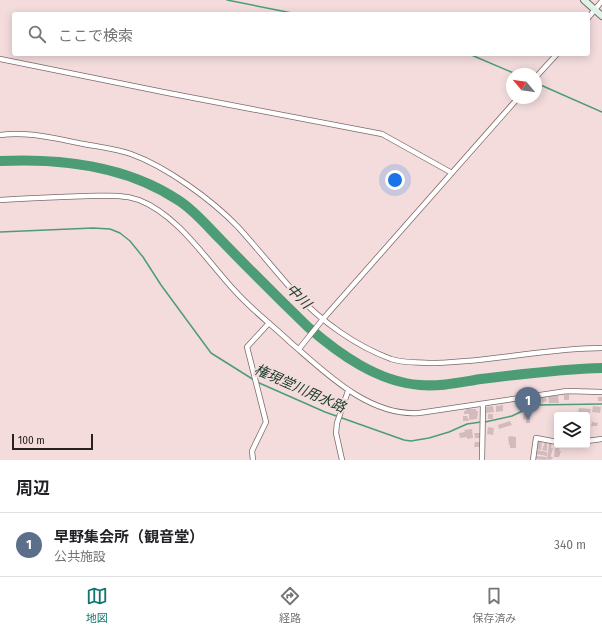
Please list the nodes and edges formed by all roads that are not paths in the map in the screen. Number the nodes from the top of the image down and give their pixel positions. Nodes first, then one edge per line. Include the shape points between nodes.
1 (584, 0) edge
2 (602, 2) edge
3 (596, 10) junction
4 (590, 16) edge
5 (602, 16) edge
6 (554, 56) edge
7 (0, 59) edge
8 (542, 70) edge
9 (513, 104) edge
10 (0, 135) edge
11 (452, 172) junction
12 (0, 200) edge
13 (322, 321) junction
14 (269, 323) junction
15 (300, 347) junction
16 (602, 348) edge
17 (348, 390) junction
18 (602, 392) edge
19 (483, 404) junction
20 (602, 439) edge
21 (590, 441) edge
22 (554, 442) edge
23 (254, 460) edge
24 (342, 460) edge
25 (482, 460) edge
26 (533, 460) edge

1 - 3 main road
2 - 3 street
3 - 4 street
3 - 5 main road
6 - 8 street
7 - 11 street via 382,134
9 - 11 street
10 - 13 street via 18,134 60,139 131,154 180,180 232,222
11 - 13 street
12 - 14 street via 119,196 139,200 171,220 200,249 235,291
13 - 15 street
13 - 16 street via 370,350 393,360 406,362 463,362 538,352
14 - 15 street
14 - 23 street via 247,346 266,422 252,452
15 - 17 street via 330,377
17 - 19 street via 391,410 411,413
17 - 24 street via 336,433
18 - 19 street via 567,391
19 - 25 street
20 - 21 street
22 - 26 street via 536,438

